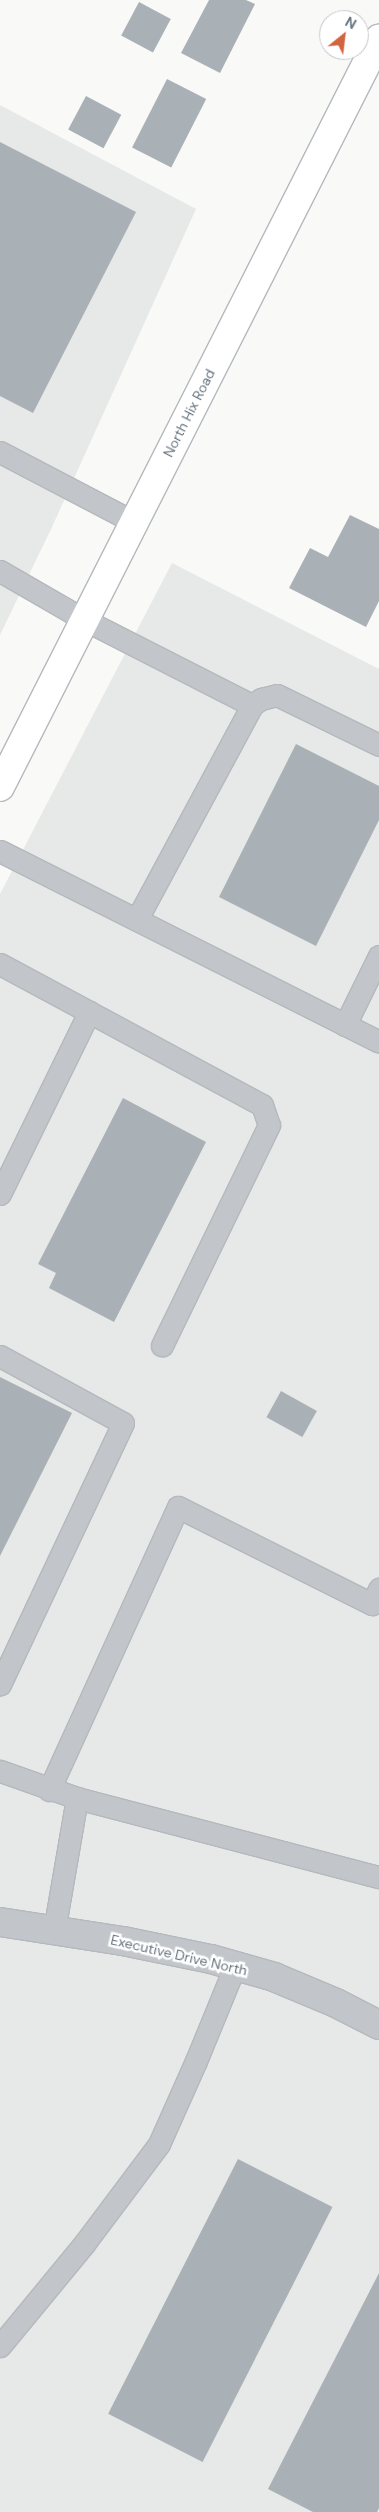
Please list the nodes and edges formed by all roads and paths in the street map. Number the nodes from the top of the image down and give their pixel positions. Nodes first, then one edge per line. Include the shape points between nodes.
1 (379, 39) edge
2 (0, 452) edge
3 (134, 522) junction
4 (0, 571) edge
5 (83, 619) junction
6 (252, 705) junction
7 (379, 745) edge
8 (0, 787) edge
9 (0, 851) edge
10 (137, 919) junction
11 (379, 956) edge
12 (0, 964) edge
13 (89, 1012) junction
14 (345, 1025) junction
15 (379, 1042) edge
16 (0, 1194) edge
17 (162, 1344) dead end
18 (0, 1356) edge
19 (379, 1589) edge
20 (0, 1684) edge
21 (0, 1771) edge
22 (50, 1790) junction
23 (76, 1798) junction
24 (379, 1877) edge
25 (0, 1922) edge
26 (54, 1931) junction
27 (235, 1966) junction
28 (379, 2025) edge
29 (0, 2346) edge

1 - 3 street, North Hix Road
2 - 3 lane
3 - 5 street, North Hix Road
4 - 5 lane
5 - 6 lane
5 - 8 street, North Hix Road
6 - 7 lane via 277,695
6 - 10 lane
9 - 10 lane
10 - 14 lane
11 - 14 lane
12 - 13 lane
13 - 16 lane
13 - 17 lane via 262,1105 269,1125
14 - 15 lane
18 - 20 lane via 123,1423
19 - 22 lane via 372,1604 178,1507
21 - 22 lane
22 - 23 lane
23 - 24 lane
23 - 26 lane
25 - 26 street, Executive Drive North
26 - 27 street, Executive Drive North via 123,1940
27 - 28 street, Executive Drive North via 274,1977
27 - 29 lane via 159,2144 84,2244

